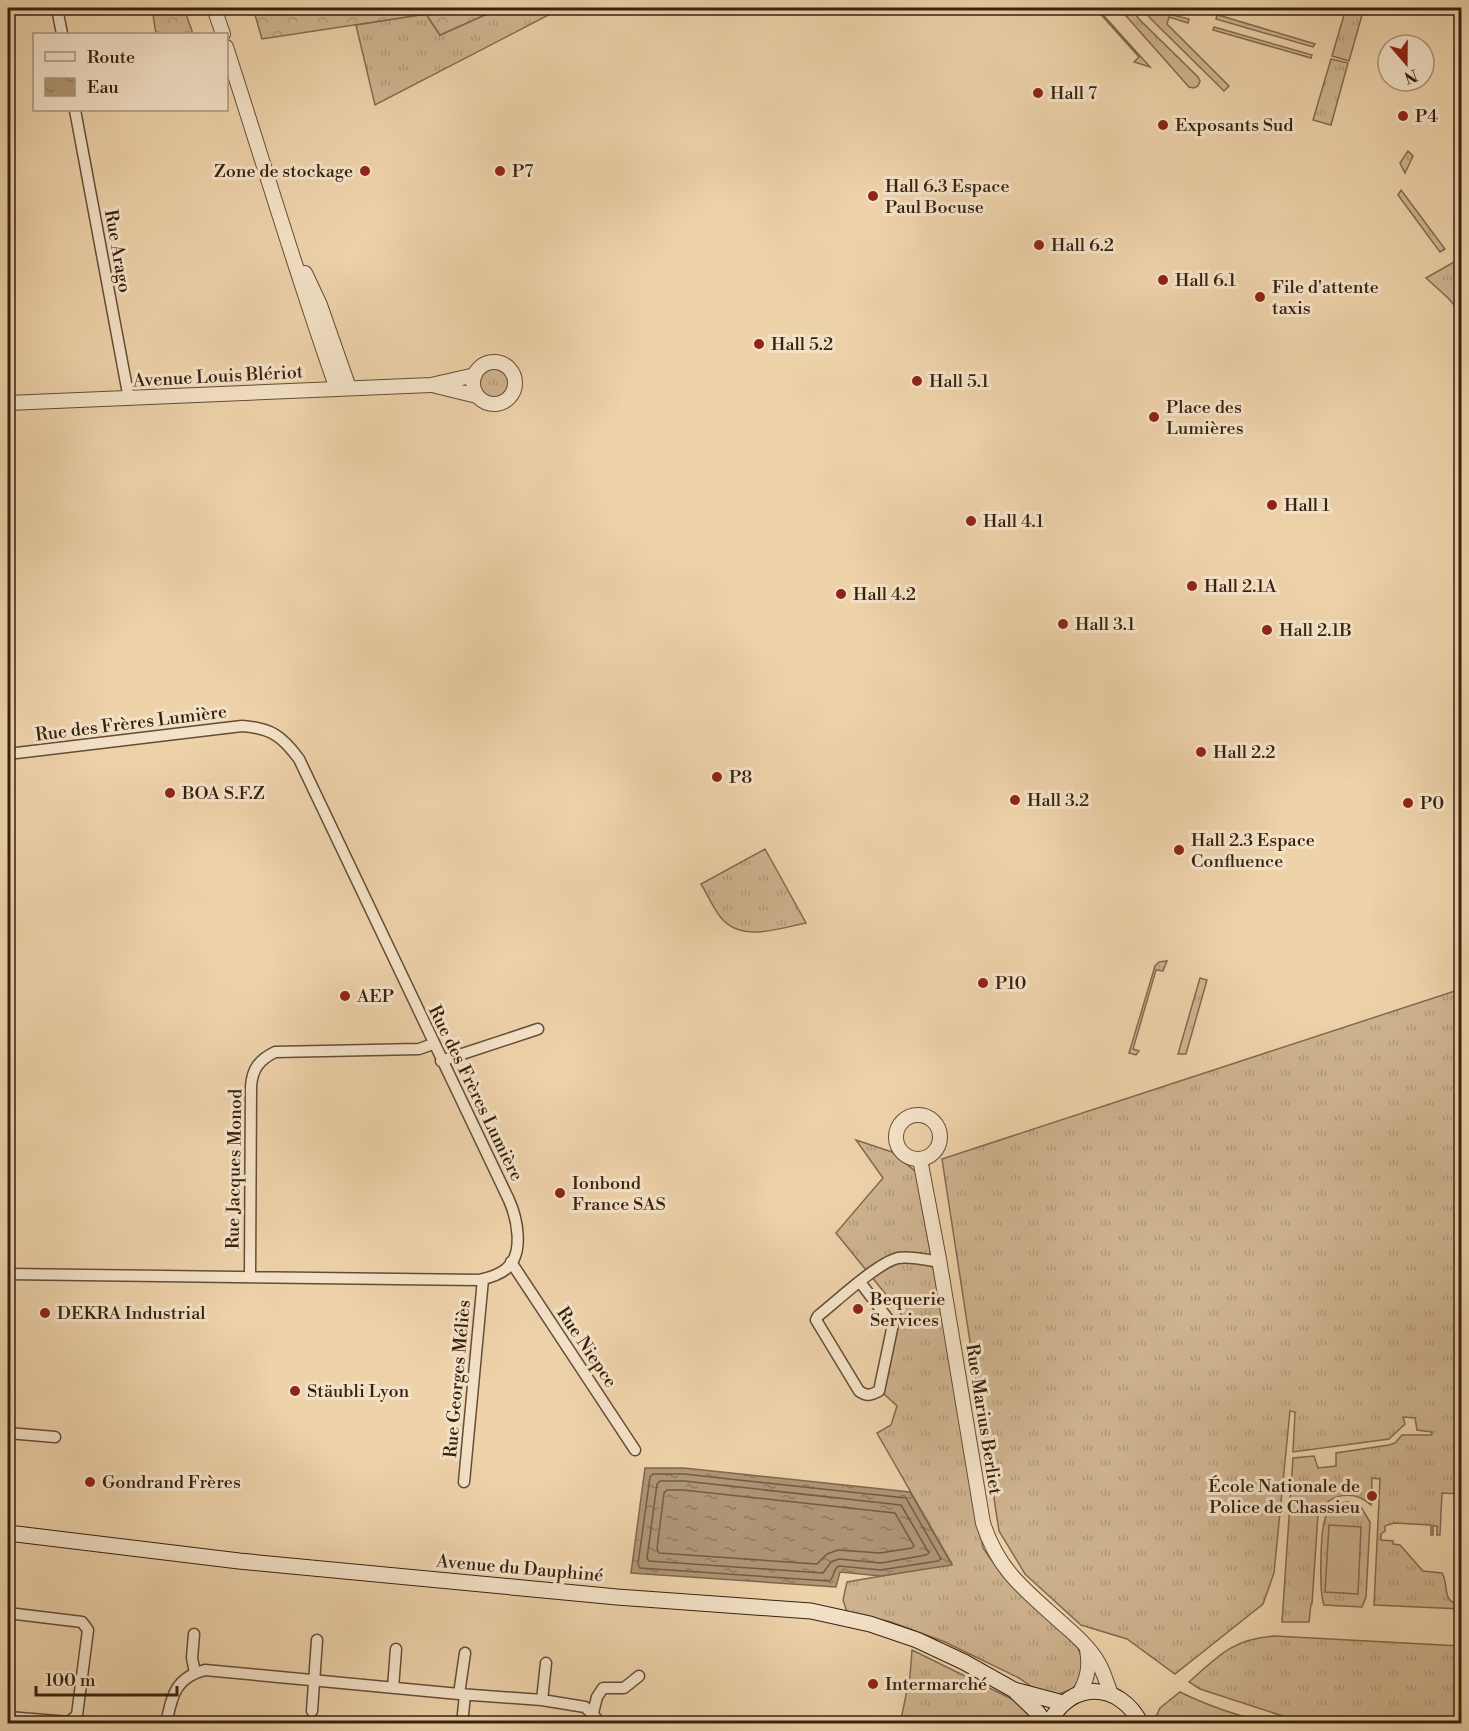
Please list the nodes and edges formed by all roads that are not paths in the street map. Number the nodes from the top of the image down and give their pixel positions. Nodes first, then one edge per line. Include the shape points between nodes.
1 (57, 8) edge
2 (214, 8) edge
3 (62, 33) edge
4 (223, 33) edge
5 (228, 53) edge
6 (75, 111) edge
7 (475, 375) junction
8 (431, 385) junction
9 (343, 389) junction
10 (477, 396) junction
11 (129, 399) junction
12 (8, 403) edge
13 (8, 754) edge
14 (538, 1029) dead end
15 (433, 1044) junction
16 (441, 1060) junction
17 (920, 1159) dead end
18 (511, 1262) junction
19 (940, 1262) junction
20 (8, 1274) edge
21 (250, 1277) junction
22 (483, 1279) junction
23 (860, 1282) junction
24 (8, 1433) edge
25 (55, 1437) dead end
26 (635, 1450) dead end
27 (464, 1482) dead end
28 (8, 1533) edge
29 (8, 1613) edge
30 (194, 1634) dead end
31 (317, 1640) dead end
32 (1087, 1646) junction
33 (396, 1649) dead end
34 (465, 1653) dead end
35 (546, 1663) dead end
36 (195, 1672) junction
37 (639, 1676) dead end
38 (314, 1680) junction
39 (393, 1688) junction
40 (1014, 1690) junction
41 (462, 1694) junction
42 (1079, 1694) junction
43 (1111, 1694) junction
44 (542, 1700) junction
45 (1063, 1702) junction
46 (312, 1711) dead end
47 (593, 1713) junction
48 (10, 1719) edge
49 (166, 1724) edge
50 (462, 1724) edge
51 (602, 1724) edge
52 (1047, 1724) edge
53 (1141, 1724) edge

1 - 3 street
2 - 4 street
5 - 9 street via 310,313
6 - 11 street, Rue Arago
7 - 8 street, Avenue Louis Blériot
7 - 10 street
7 - 10 street via 482,366 494,363 505,366 515,379 512,394 503,403 491,404
8 - 9 street, Avenue Louis Blériot
8 - 10 street, Avenue Louis Blériot
9 - 11 street, Avenue Louis Blériot
11 - 12 street, Avenue Louis Blériot
13 - 15 street, Rue des Frères Lumière via 243,726 260,727 277,735 299,759
14 - 16 street
15 - 16 street, Rue des Frères Lumière
15 - 21 street, Rue Jacques Monod via 419,1049 275,1052 254,1068
16 - 18 street, Rue des Frères Lumière via 513,1210 517,1237
17 - 19 street, Rue Marius Berliet
18 - 22 street via 506,1269
18 - 26 street, Rue Niepce
19 - 23 street via 898,1258
19 - 32 street, Rue Marius Berliet via 983,1523 990,1544 1014,1579
20 - 21 street
21 - 22 street
22 - 27 street, Rue Georges Méliès
23 - 23 street via 816,1320 859,1391 872,1395 882,1383 892,1329
24 - 25 street
28 - 40 main road, Avenue du Dauphiné via 239,1561 811,1611 870,1624 917,1640
29 - 48 street via 82,1622 88,1630 77,1715 69,1722
30 - 36 street
31 - 38 street
32 - 42 street via 1088,1676
32 - 43 street, Rue Marius Berliet via 1099,1663
33 - 39 street
34 - 41 street
35 - 44 street
36 - 38 street
36 - 49 street via 174,1692
37 - 47 street via 624,1688 603,1688
38 - 39 street
38 - 46 street
39 - 41 street
40 - 45 main road, Avenue du Dauphiné
40 - 52 main road, Avenue du Dauphiné
41 - 44 street
41 - 50 street
42 - 43 main road
42 - 45 main road
43 - 53 main road via 1129,1705
44 - 47 street via 585,1707
45 - 52 main road
47 - 51 street

